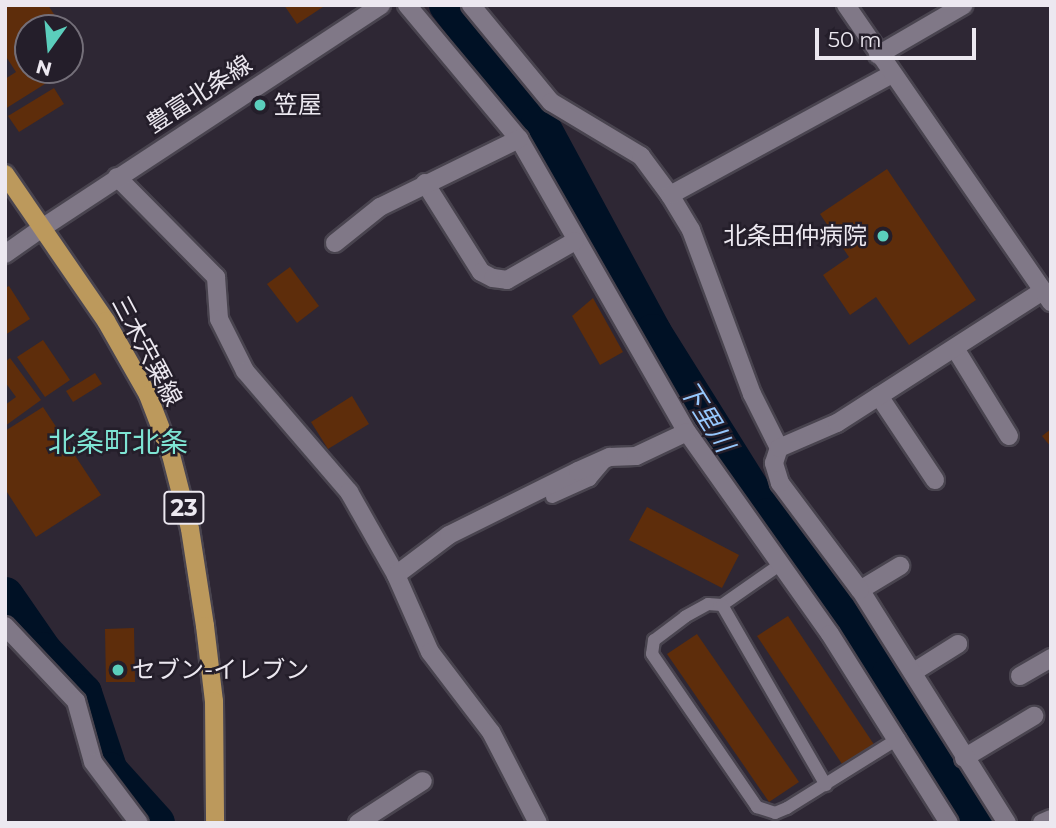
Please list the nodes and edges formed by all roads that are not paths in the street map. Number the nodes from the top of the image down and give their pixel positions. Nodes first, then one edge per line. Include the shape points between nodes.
1 (381, 5) edge
2 (407, 5) edge
3 (471, 5) edge
4 (846, 5) edge
5 (964, 5) edge
6 (878, 55) junction
7 (892, 74) junction
8 (519, 139) junction
9 (5, 174) edge
10 (117, 177) junction
11 (425, 183) junction
12 (670, 195) junction
13 (45, 226) junction
14 (575, 241) junction
15 (335, 243) dead end
16 (5, 254) edge
17 (1047, 296) edge
18 (956, 350) junction
19 (878, 396) junction
20 (687, 432) junction
21 (1009, 436) dead end
22 (779, 448) junction
23 (610, 457) junction
24 (935, 480) dead end
25 (552, 497) dead end
26 (778, 566) junction
27 (900, 566) dead end
28 (396, 575) junction
29 (860, 590) junction
30 (722, 606) junction
31 (5, 626) edge
32 (958, 645) dead end
33 (1051, 658) edge
34 (915, 671) junction
35 (1020, 677) dead end
36 (1034, 716) dead end
37 (899, 738) junction
38 (964, 758) junction
39 (423, 781) dead end
40 (826, 785) junction
41 (1051, 819) edge
42 (139, 823) edge
43 (215, 823) edge
44 (359, 823) edge
45 (538, 823) edge
46 (949, 823) edge
47 (1007, 823) edge
48 (1042, 823) edge

1 - 10 street, 豊富北条線
2 - 8 street
3 - 12 street via 551,102 641,156
4 - 6 street
5 - 6 street
6 - 7 street
7 - 12 street
7 - 17 street
8 - 11 street
8 - 14 street
9 - 13 main road, 三木宍粟線 / 23
10 - 13 street, 豊富北条線
10 - 28 street via 216,277 219,319 245,371 349,492
11 - 14 street via 481,272 493,278 508,280
11 - 15 street via 380,207
12 - 22 street via 691,230 752,394
13 - 16 street, 豊富北条線
13 - 43 main road, 三木宍粟線 / 23 via 148,395 171,456 190,529 211,676
14 - 20 street
17 - 18 street
18 - 19 street
18 - 21 street
19 - 22 street via 837,424
19 - 24 street
20 - 23 street via 636,456
20 - 26 street
22 - 29 street via 774,463 780,483
23 - 25 lane via 590,480
23 - 28 street via 449,535
26 - 30 lane
26 - 37 street
27 - 29 street
28 - 45 street via 430,652 491,732
29 - 34 street
30 - 40 lane
30 - 40 lane via 708,604 685,617 654,640 652,654 757,807 775,813
31 - 42 street via 76,701 93,762
32 - 34 street
33 - 35 street
34 - 38 street
36 - 38 street
37 - 40 lane
37 - 46 street
38 - 47 street
39 - 44 street
41 - 48 street

